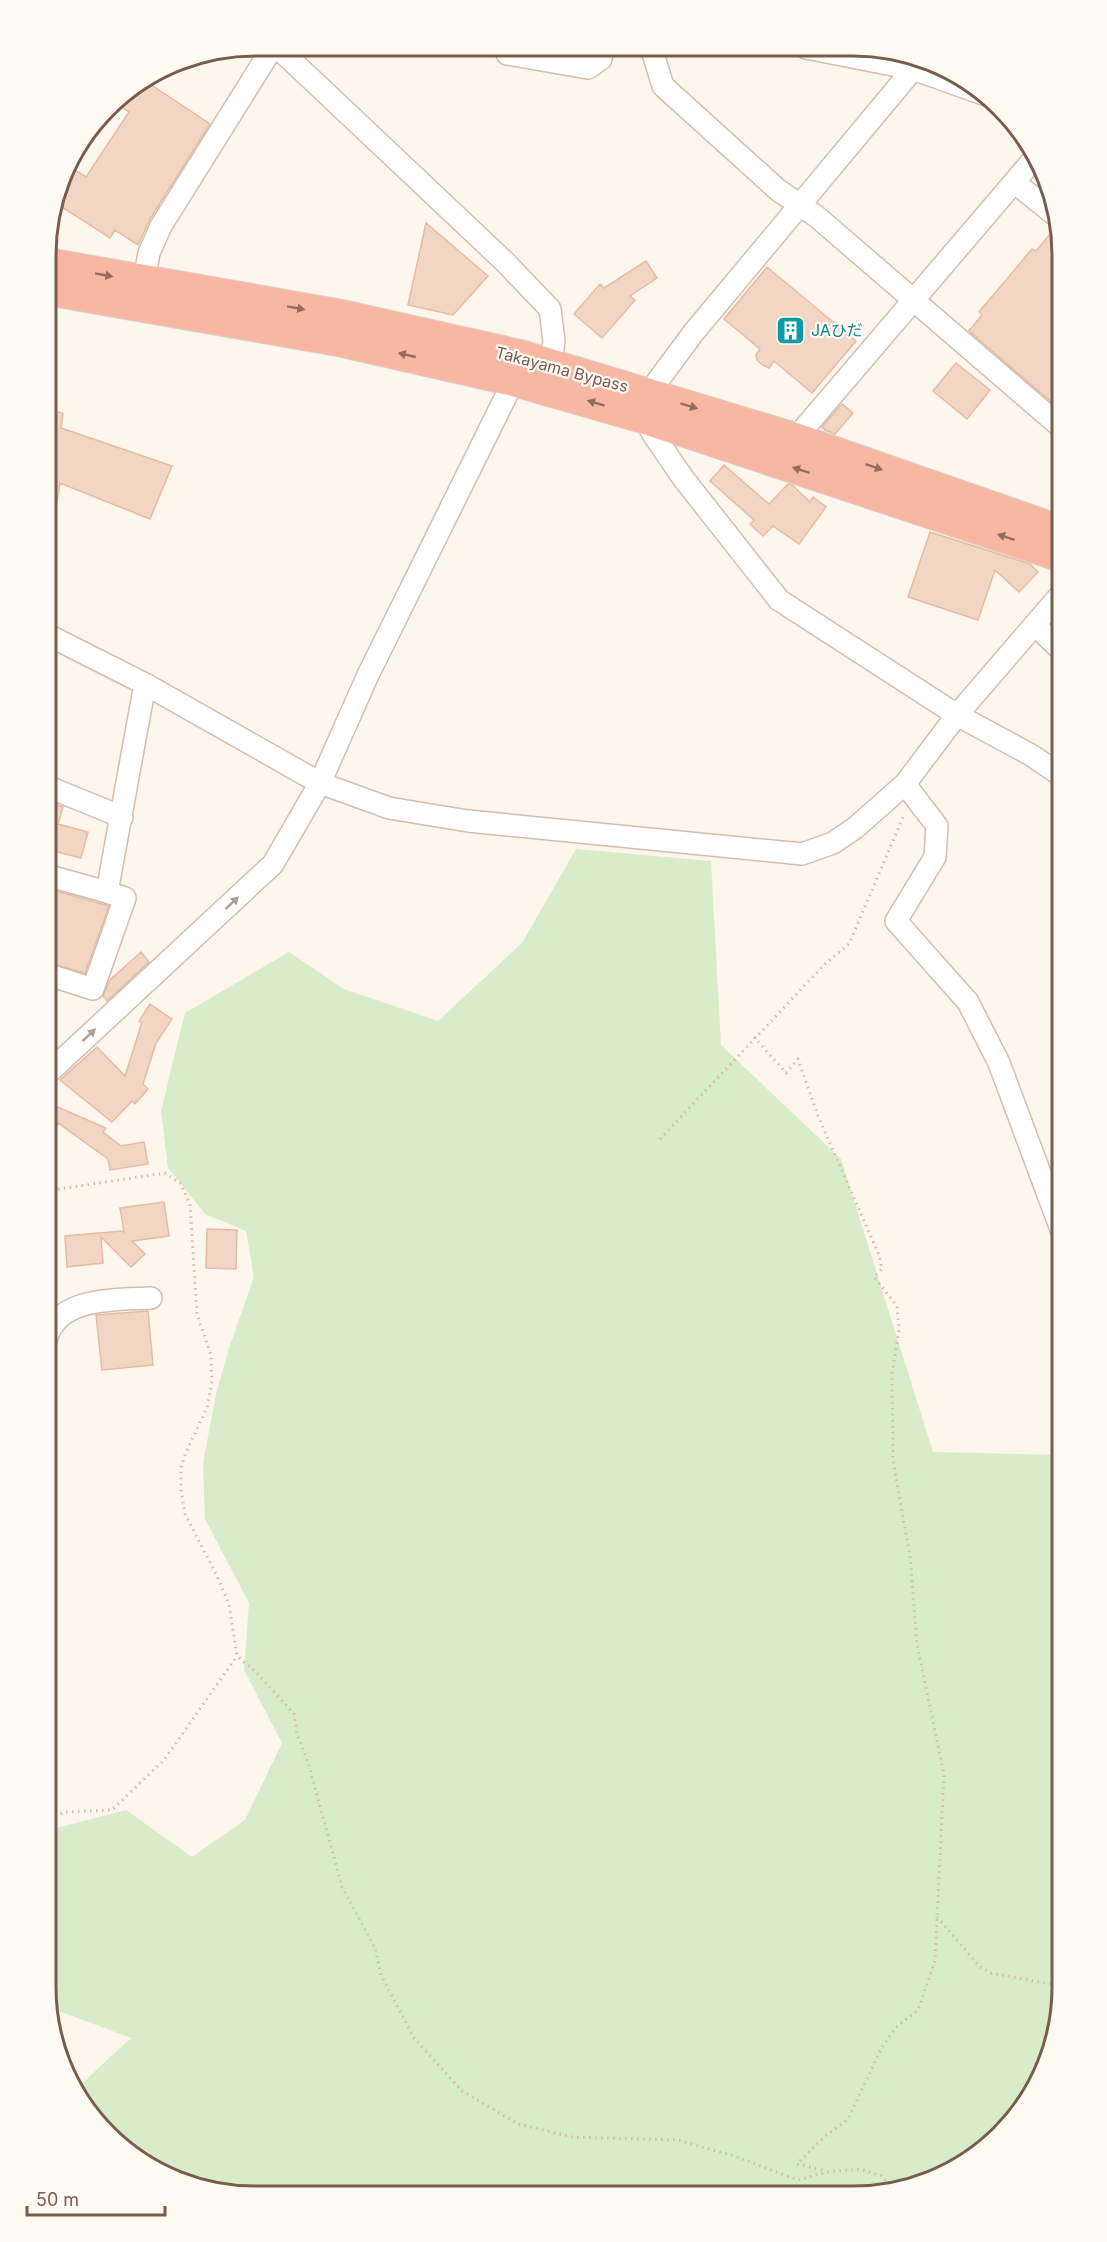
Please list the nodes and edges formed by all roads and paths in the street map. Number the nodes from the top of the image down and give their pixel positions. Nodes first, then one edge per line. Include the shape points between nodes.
1 (278, 56) edge
2 (292, 56) edge
3 (519, 56) edge
4 (602, 56) edge
5 (653, 56) edge
6 (860, 56) edge
7 (907, 63) edge
8 (916, 66) edge
9 (1029, 164) edge
10 (1014, 182) junction
11 (799, 204) junction
12 (1046, 207) edge
13 (56, 266) edge
14 (144, 281) junction
15 (56, 291) edge
16 (913, 299) junction
17 (551, 364) junction
18 (514, 380) junction
19 (646, 406) junction
20 (1052, 419) edge
21 (795, 440) junction
22 (1052, 529) edge
23 (1052, 552) edge
24 (1052, 605) edge
25 (1035, 625) junction
26 (56, 639) edge
27 (1052, 641) edge
28 (145, 684) junction
29 (957, 716) junction
30 (1052, 769) edge
31 (320, 783) junction
32 (909, 789) junction
33 (56, 790) edge
34 (122, 817) junction
35 (56, 878) edge
36 (107, 892) junction
37 (56, 977) edge
38 (754, 1037) junction
39 (56, 1066) edge
40 (660, 1139) dead end
41 (56, 1189) edge
42 (1051, 1204) edge
43 (151, 1298) dead end
44 (56, 1319) edge
45 (237, 1656) junction
46 (56, 1816) edge
47 (936, 1916) junction
48 (1051, 1984) edge
49 (827, 2172) junction
50 (888, 2183) edge

1 - 14 street via 161,226 149,253
2 - 17 street via 550,309 555,341
3 - 4 street via 588,68
5 - 11 street via 663,86 675,99
6 - 7 street
8 - 11 street
9 - 10 street
10 - 12 street
10 - 16 street
11 - 16 street
11 - 19 street via 694,332
13 -> 14 highway, Takayama Bypass
14 -> 17 highway, Takayama Bypass via 342,316
18 -> 15 highway, Takayama Bypass via 338,340
16 - 20 street
16 - 21 street
17 - 19 highway, Takayama Bypass
19 -> 18 highway, Takayama Bypass
18 - 31 street via 373,664
19 -> 21 highway, Takayama Bypass
23 -> 19 highway, Takayama Bypass
19 - 29 street via 655,438 779,600
21 -> 22 highway, Takayama Bypass
24 - 25 street
25 - 27 street
25 - 29 street
26 - 28 street
28 - 31 street
28 - 34 street
29 - 30 street
29 - 32 street
31 - 32 street via 389,808 468,821 802,854 833,843
39 -> 31 street via 273,864
32 - 38 path via 849,944
32 - 42 street via 937,826 935,857 896,921 968,1002 999,1063
33 - 34 street
34 - 36 street
35 - 36 street
36 - 37 street via 124,898 93,989
38 - 40 path
38 - 47 path via 786,1073 798,1059 818,1116 879,1256 882,1269 874,1277 897,1306 899,1330 892,1374 893,1459 910,1557 916,1644 944,1775
41 - 45 path via 165,1173 181,1184 190,1205 197,1314 210,1355 212,1381 207,1408 181,1468 181,1490 185,1514 229,1604
43 - 44 street via 91,1302
45 - 46 path via 164,1760 112,1810 64,1812
45 - 49 path via 294,1714 342,1887 375,1948 381,1975 414,2038 462,2091 518,2124 572,2137 678,2140 798,2180
47 - 48 path via 980,1967 990,1973
47 - 49 path via 935,1961 918,2010 895,2028 881,2049 848,2119 797,2164
49 - 50 path via 860,2169 882,2176

